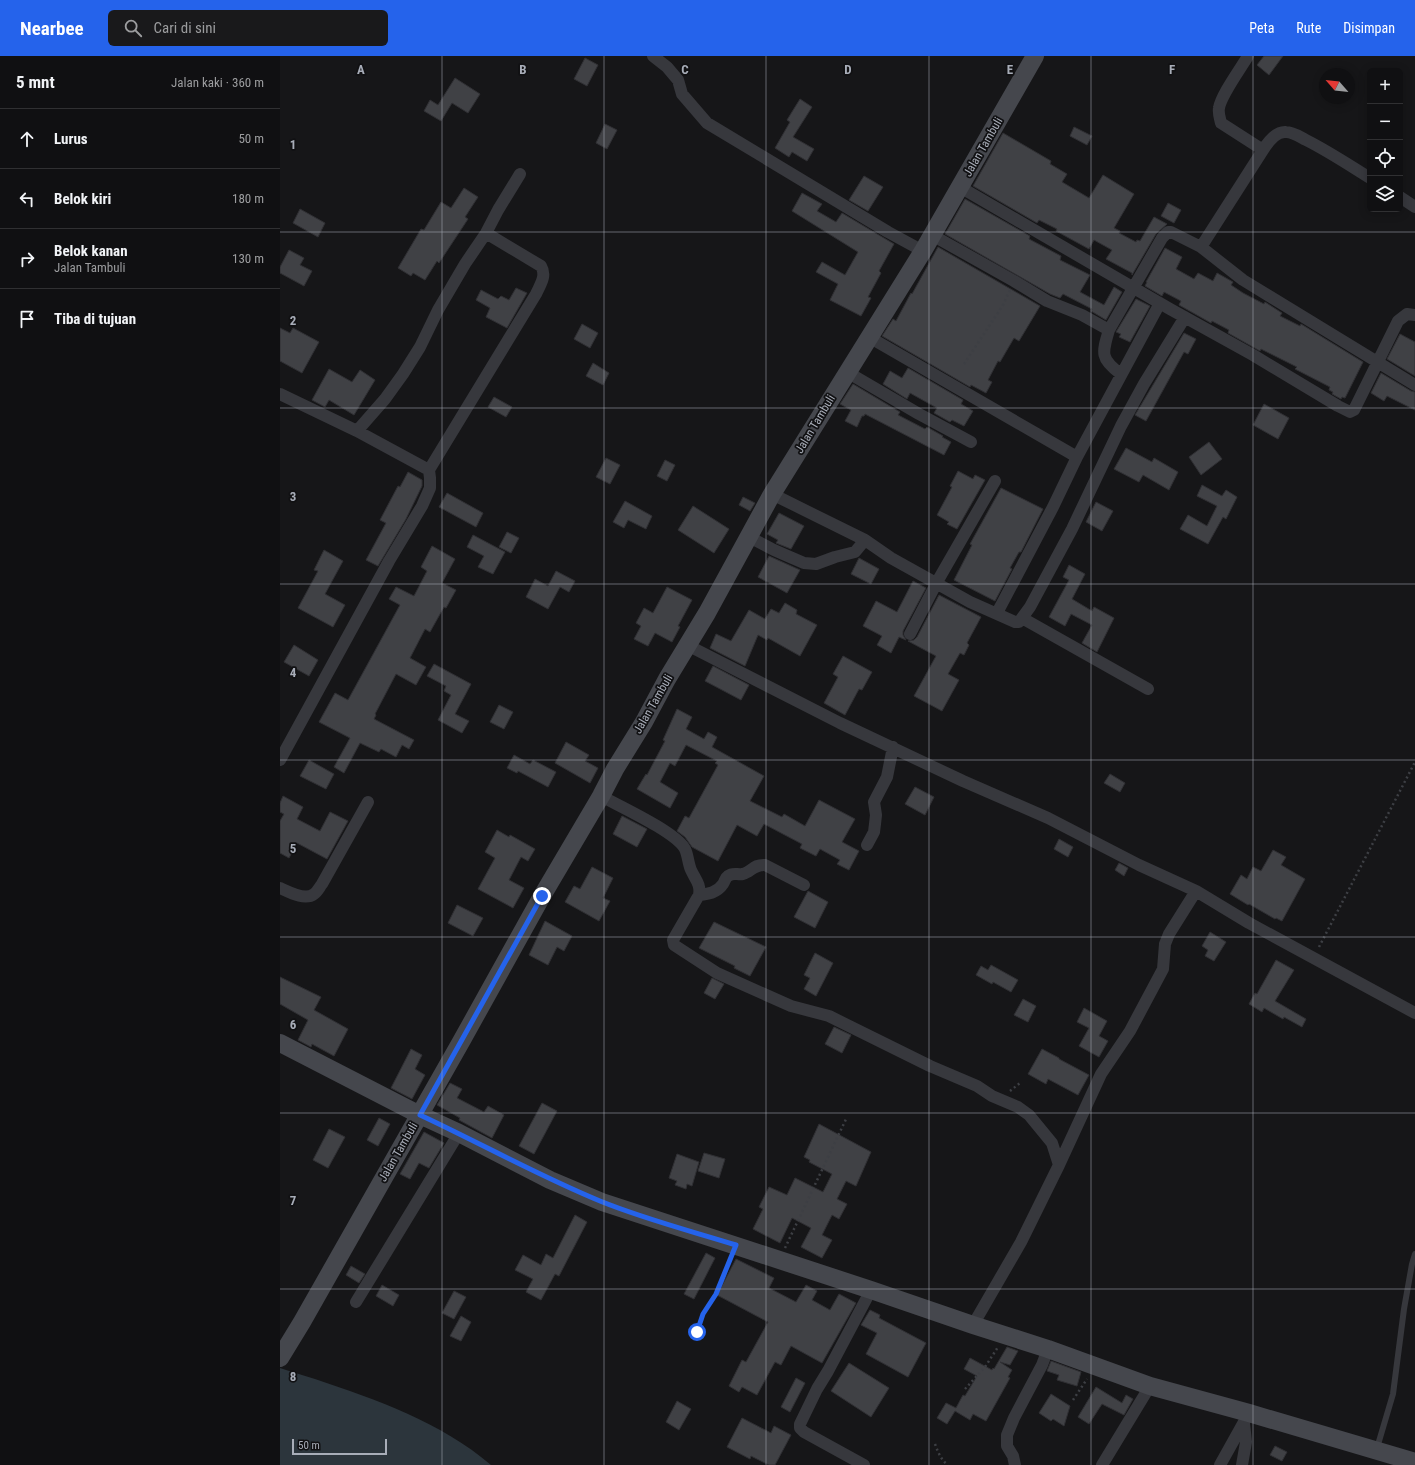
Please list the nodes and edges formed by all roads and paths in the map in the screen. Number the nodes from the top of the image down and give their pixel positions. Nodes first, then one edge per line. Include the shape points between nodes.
1 (653, 56) edge
2 (1035, 56) edge
3 (1248, 56) edge
4 (1263, 150) junction
5 (520, 174) dead end
6 (1367, 176) edge
7 (960, 187) junction
8 (1403, 199) edge
9 (1415, 207) edge
10 (486, 233) junction
11 (928, 243) junction
12 (1201, 247) junction
13 (1014, 281) junction
14 (1133, 287) junction
15 (1160, 303) junction
16 (1415, 315) edge
17 (1185, 317) junction
18 (1109, 330) junction
19 (869, 337) junction
20 (1377, 363) junction
21 (964, 364) dead end
22 (847, 372) junction
23 (1121, 374) junction
24 (1415, 385) edge
25 (280, 394) edge
26 (357, 431) junction
27 (971, 442) dead end
28 (1077, 457) junction
29 (429, 470) junction
30 (995, 481) dead end
31 (772, 494) junction
32 (749, 537) junction
33 (865, 540) junction
34 (937, 582) junction
35 (997, 613) junction
36 (1022, 618) junction
37 (910, 634) dead end
38 (689, 646) junction
39 (1148, 689) dead end
40 (893, 747) junction
41 (280, 760) edge
42 (1415, 762) edge
43 (601, 796) junction
44 (368, 802) dead end
45 (867, 845) dead end
46 (804, 885) dead end
47 (280, 888) edge
48 (1196, 891) junction
49 (699, 895) junction
50 (1313, 958) junction
51 (1415, 1013) edge
52 (280, 1043) edge
53 (420, 1115) junction
54 (847, 1117) dead end
55 (459, 1133) junction
56 (1059, 1165) junction
57 (736, 1245) junction
58 (1415, 1254) edge
59 (779, 1259) junction
60 (871, 1290) junction
61 (356, 1302) dead end
62 (973, 1325) junction
63 (697, 1332) dead end
64 (1005, 1335) junction
65 (1048, 1349) junction
66 (280, 1358) edge
67 (1094, 1366) junction
68 (1150, 1386) junction
69 (965, 1389) dead end
70 (1073, 1400) dead end
71 (1247, 1418) junction
72 (935, 1444) dead end
73 (1376, 1450) junction
74 (1396, 1461) edge
75 (1415, 1462) edge
76 (864, 1465) edge
77 (948, 1465) edge
78 (1015, 1465) edge
79 (1102, 1465) edge
80 (1220, 1465) edge
81 (1242, 1465) edge

1 - 11 street via 671,71 678,80 682,94 707,123 888,232
2 - 7 street, Jalan Tambuli
3 - 4 street via 1218,108 1219,116 1221,123
4 - 6 street via 1276,135 1286,132 1317,146
4 - 12 street
5 - 10 street
7 - 11 street, Jalan Tambuli
7 - 14 street
8 - 9 street
10 - 26 street via 465,264 403,374
10 - 29 street via 541,266 544,276 536,294
11 - 13 street
11 - 19 street, Jalan Tambuli
12 - 14 street via 1168,232
12 - 20 street via 1243,280
13 - 18 street via 1047,301 1082,315
13 - 21 path via 1004,305
14 - 15 street
14 - 18 street
15 - 17 street
15 - 23 street
16 - 20 street via 1406,314 1398,321
17 - 20 street via 1350,412 1354,410
17 - 36 street via 1121,426 1072,529
18 - 23 street via 1105,345 1106,360
19 - 22 street, Jalan Tambuli
19 - 28 street
20 - 24 street
22 - 27 street
22 - 31 street, Jalan Tambuli
23 - 28 street
25 - 26 street
26 - 29 street
28 - 35 street
29 - 41 street via 430,488 422,506
30 - 34 street
31 - 32 street, Jalan Tambuli
31 - 33 street
32 - 33 street via 790,557 816,564 855,552
32 - 38 street, Jalan Tambuli
33 - 34 street via 891,558
34 - 35 street via 970,602
34 - 37 street
35 - 36 street via 1015,622
36 - 39 street
38 - 40 street via 840,723
38 - 43 street, Jalan Tambuli via 667,679
40 - 45 street via 887,777 874,802 874,832
40 - 48 street via 1048,818
42 - 50 path
43 - 49 street via 654,824 680,843 685,849 688,863 699,885
43 - 53 street, Jalan Tambuli
44 - 47 street via 314,894 309,897 301,896
46 - 49 street via 765,865 760,865 744,874 730,874 719,889 713,893
48 - 50 street
48 - 56 street via 1169,934 1165,944 1163,969 1130,1031 1101,1074
49 - 56 street via 673,940 674,946 717,973 791,1006 829,1016 1018,1107 1029,1115 1052,1143
50 - 51 street
52 - 53 street
53 - 55 street
53 - 66 street, Jalan Tambuli
54 - 59 path
55 - 57 street via 550,1180 602,1202
55 - 61 street
56 - 62 street via 1021,1242
57 - 59 street
57 - 63 path
58 - 73 lane via 1404,1309 1393,1394
59 - 60 street
60 - 62 street
60 - 76 street via 800,1424 804,1432
62 - 64 street
64 - 65 street
64 - 69 path via 985,1367
65 - 67 street
65 - 78 street via 1007,1435 1007,1446
67 - 68 street
67 - 70 path
68 - 71 street
68 - 79 street
71 - 73 street
71 - 80 street
71 - 81 street
72 - 77 path via 938,1454
73 - 74 street
74 - 75 street

